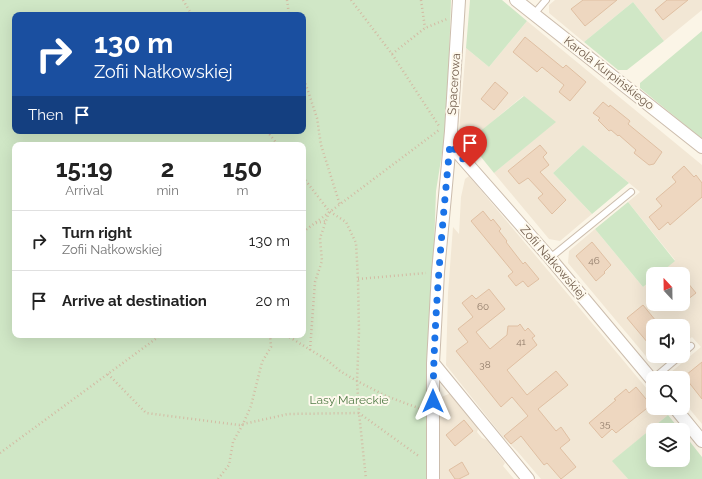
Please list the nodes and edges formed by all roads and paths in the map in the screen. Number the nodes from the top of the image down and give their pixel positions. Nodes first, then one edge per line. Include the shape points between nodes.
1 (183, 0) edge
2 (287, 0) edge
3 (351, 0) edge
4 (421, 0) edge
5 (459, 0) edge
6 (516, 0) edge
7 (546, 0) edge
8 (190, 12) edge
9 (289, 12) edge
10 (459, 14) junction
11 (534, 14) junction
12 (425, 28) junction
13 (392, 54) junction
14 (306, 85) edge
15 (269, 134) edge
16 (276, 142) edge
17 (450, 144) junction
18 (702, 147) edge
19 (306, 181) edge
20 (631, 192) dead end
21 (340, 205) junction
22 (329, 211) junction
23 (326, 221) junction
24 (316, 223) junction
25 (306, 230) edge
26 (550, 258) junction
27 (438, 272) junction
28 (358, 279) junction
29 (157, 338) edge
30 (270, 338) edge
31 (291, 338) edge
32 (310, 350) junction
33 (433, 363) junction
34 (672, 363) edge
35 (646, 371) edge
36 (662, 371) edge
37 (108, 374) junction
38 (357, 381) junction
39 (359, 413) junction
40 (433, 414) junction
41 (681, 415) edge
42 (243, 424) junction
43 (702, 441) edge
44 (0, 453) edge
45 (433, 466) junction
46 (218, 479) edge
47 (366, 479) edge
48 (433, 479) edge
49 (528, 479) edge

1 - 8 path
2 - 9 path
3 - 13 path
4 - 12 path
5 - 10 street, Spacerowa
6 - 11 street, Karola Kurpińskiego
7 - 11 lane
10 - 12 path
10 - 17 street, Spacerowa
11 - 18 street, Karola Kurpińskiego
12 - 13 path
13 - 21 path via 441,129
14 - 21 path
15 - 16 path
17 - 26 street, Zofii Nałkowskiej
17 - 27 street, Spacerowa
19 - 22 path
20 - 26 lane
21 - 22 path
22 - 23 path
22 - 24 path
22 - 28 path via 346,222 356,243
23 - 24 path
23 - 32 path via 320,238 322,261 315,282
24 - 25 path
26 - 35 street, Zofii Nałkowskiej
27 - 28 path
27 - 33 street, Spacerowa
28 - 38 path
29 - 37 path
30 - 42 path via 271,347 262,362 251,406
31 - 32 path
32 - 38 path
33 - 40 street, Spacerowa
33 - 49 street
34 - 36 lane
37 - 42 path via 146,413
37 - 44 path
38 - 39 path
38 - 40 path via 386,396
39 - 42 path via 288,414
39 - 45 path
39 - 47 path
40 - 45 street, Spacerowa
41 - 43 street
42 - 46 path via 233,442 229,465
45 - 48 street, Spacerowa

